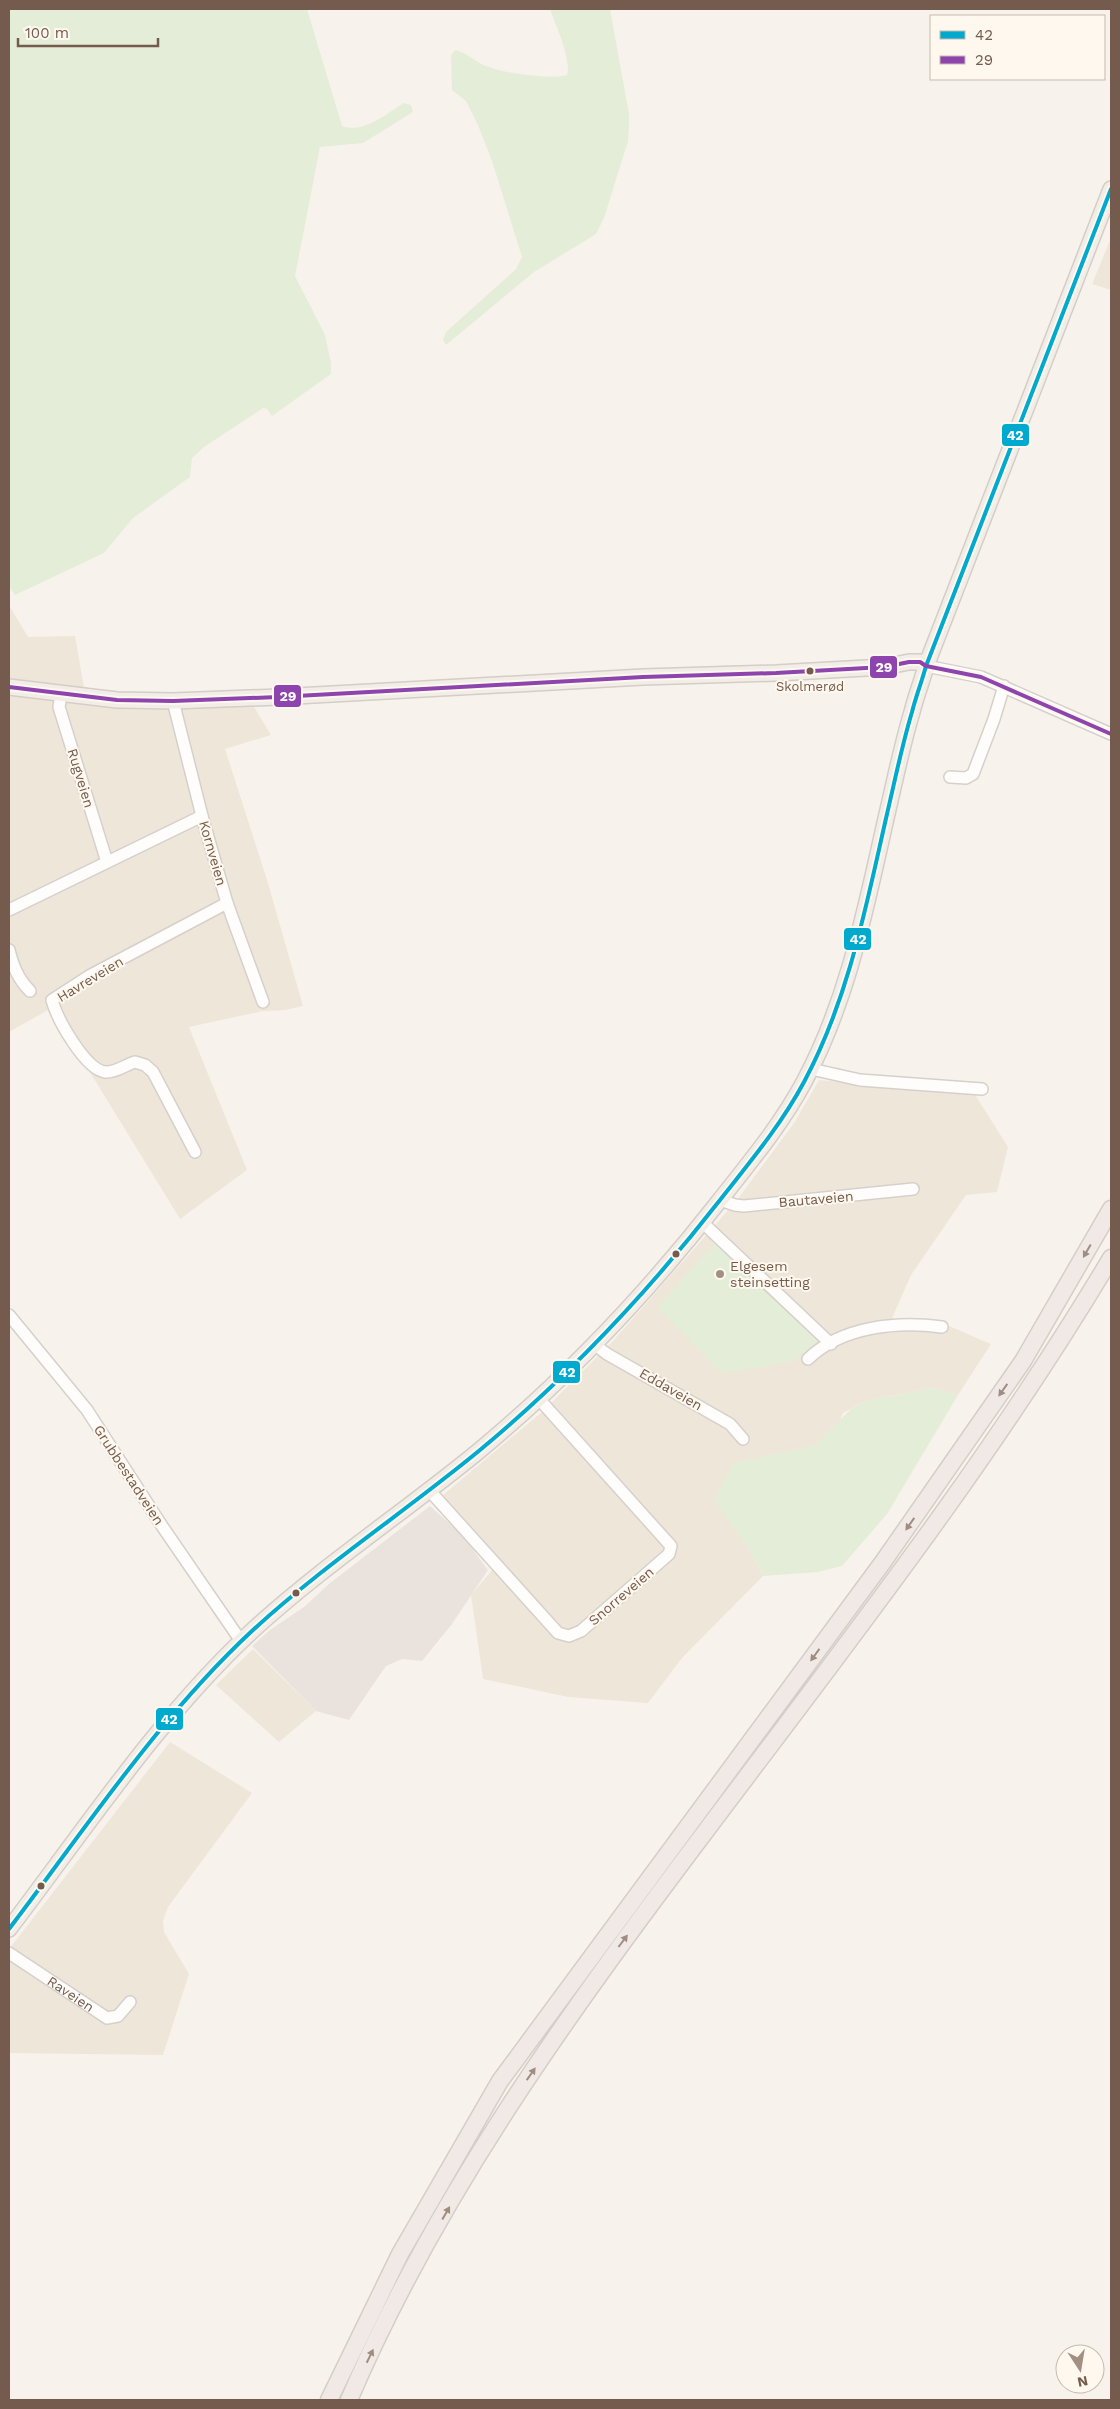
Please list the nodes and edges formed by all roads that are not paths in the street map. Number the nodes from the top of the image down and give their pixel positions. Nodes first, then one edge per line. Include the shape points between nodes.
1 (1111, 189) edge
2 (926, 666) junction
3 (1004, 686) junction
4 (9, 687) edge
5 (61, 695) junction
6 (173, 701) junction
7 (1111, 734) edge
8 (950, 777) dead end
9 (202, 816) junction
10 (106, 862) junction
11 (227, 903) junction
12 (9, 910) edge
13 (9, 950) edge
14 (30, 991) dead end
15 (263, 1002) dead end
16 (811, 1070) junction
17 (982, 1089) dead end
18 (195, 1152) dead end
19 (913, 1189) dead end
20 (720, 1200) junction
21 (1111, 1209) edge
22 (703, 1223) junction
23 (1111, 1258) edge
24 (9, 1315) edge
25 (942, 1327) dead end
26 (594, 1344) junction
27 (831, 1344) junction
28 (808, 1359) dead end
29 (539, 1399) junction
30 (743, 1439) dead end
31 (429, 1490) junction
32 (241, 1641) junction
33 (9, 1929) edge
34 (9, 1953) edge
35 (130, 2002) dead end
36 (329, 2400) edge
37 (349, 2400) edge

1 - 2 main road
2 - 3 street via 982,677
2 - 6 main road via 918,671 884,667
2 - 16 main road via 905,739 850,974
3 - 7 street
3 - 8 street via 973,774 966,778
4 - 5 main road
5 - 6 main road
5 - 10 street, Rugveien via 59,707
6 - 9 street, Kornveien
9 - 10 street
9 - 11 street, Kornveien
10 - 12 street
11 - 15 street, Kornveien
11 - 18 street, Havreveien via 89,976 52,1000 58,1019 93,1068 110,1072 135,1062 149,1068
13 - 14 street via 14,969
16 - 17 street via 860,1080
16 - 20 main road via 779,1123
19 - 20 street, Bautaveien via 744,1206
20 - 22 main road
21 -> 36 highway via 1023,1361 883,1562 500,2080 400,2254
22 - 26 main road
22 - 27 street
37 -> 23 highway via 418,2260 520,2090 617,1949 983,1457 1067,1332
24 - 32 street, Grubbestadveien via 87,1410
25 - 27 street via 905,1324 878,1327
26 - 29 main road
26 - 30 street, Eddaveien via 730,1424
27 - 28 street
29 - 31 main road
29 - 31 street, Snorreveien via 672,1546 669,1554 581,1632 569,1636 558,1633
31 - 32 main road
32 - 33 main road via 159,1732
34 - 35 street, Raveien via 107,2018 118,2016

